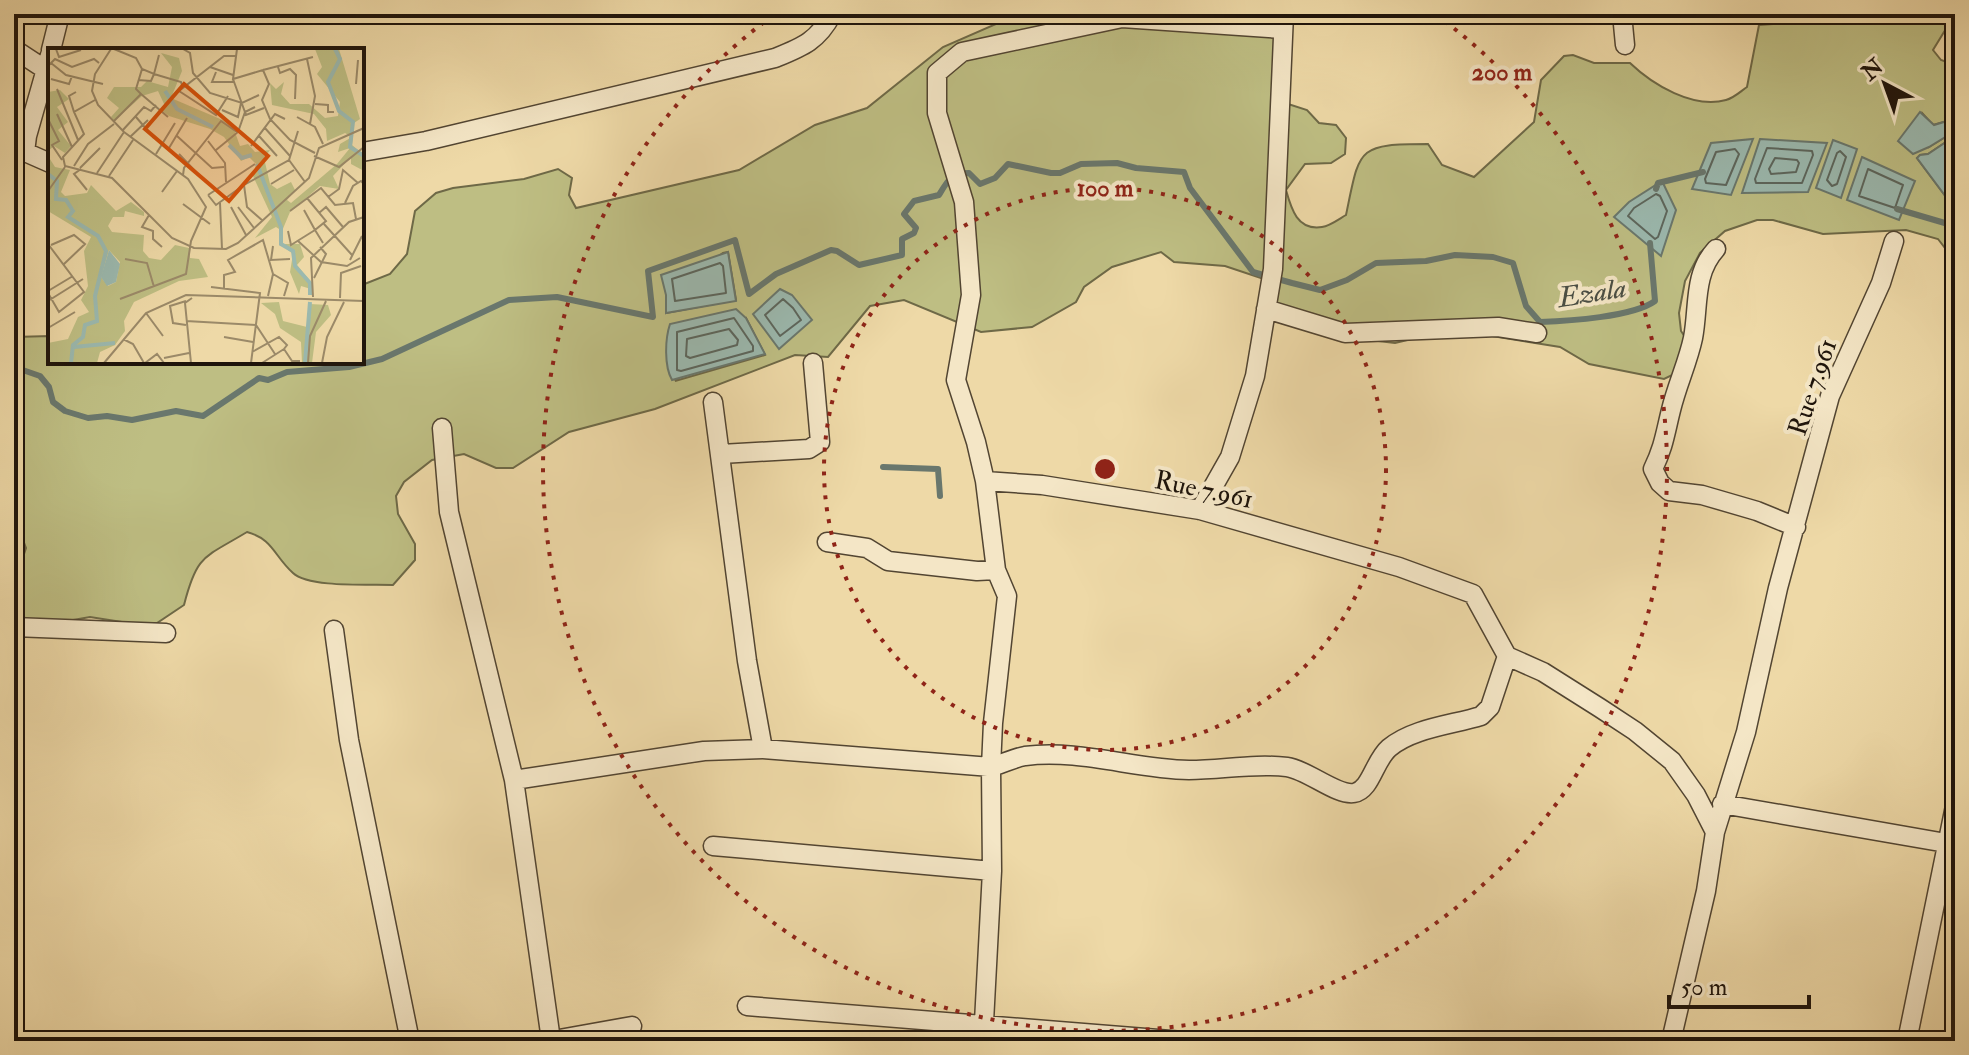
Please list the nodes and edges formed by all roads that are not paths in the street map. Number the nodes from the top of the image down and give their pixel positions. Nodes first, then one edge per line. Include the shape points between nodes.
1 (60, 14) edge
2 (832, 14) edge
3 (1622, 14) edge
4 (1283, 22) edge
5 (1625, 45) dead end
6 (52, 48) edge
7 (14, 49) edge
8 (48, 58) edge
9 (48, 62) edge
10 (364, 152) edge
11 (48, 162) edge
12 (1894, 241) dead end
13 (1716, 249) dead end
14 (1266, 309) junction
15 (1537, 333) dead end
16 (813, 363) dead end
17 (713, 402) dead end
18 (442, 428) dead end
19 (721, 454) junction
20 (985, 481) junction
21 (1200, 510) junction
22 (1796, 527) junction
23 (827, 542) dead end
24 (996, 570) junction
25 (14, 627) edge
26 (334, 630) dead end
27 (166, 633) dead end
28 (1507, 656) junction
29 (763, 749) junction
30 (991, 767) junction
31 (514, 780) junction
32 (1722, 804) junction
33 (1955, 806) edge
34 (1715, 832) junction
35 (1946, 843) junction
36 (713, 846) dead end
37 (992, 871) junction
38 (747, 1006) dead end
39 (632, 1026) dead end
40 (984, 1034) edge
41 (410, 1041) edge
42 (549, 1041) edge
43 (1183, 1041) edge
44 (1671, 1041) edge
45 (1907, 1041) edge

1 - 6 street
2 - 10 street via 823,32 805,46 775,58
3 - 5 street
4 - 14 street
4 - 20 street via 1122,18 962,52 937,73 937,113 964,202 971,295 956,380
7 - 8 street
9 - 11 street via 25,152
12 - 22 street, Rue 7.961 via 1881,283 1830,396
13 - 22 street via 1706,260 1693,337 1665,446 1653,469 1669,491 1702,495
14 - 15 street via 1345,333 1498,327
14 - 21 street via 1255,376 1230,457
16 - 19 street via 820,442 809,449
17 - 19 street
18 - 31 street via 449,512
19 - 29 street
20 - 21 street, Rue 7.961
20 - 24 street
21 - 28 street, Rue 7.961 via 1399,567 1473,594
22 - 32 street, Rue 7.961 via 1746,732
23 - 24 street via 867,548 888,561
24 - 30 street via 1007,596
25 - 27 street
26 - 41 street via 349,740
28 - 30 street via 1490,707 1481,716 1393,745 1378,758 1368,784 1357,793 1342,794 1291,768 1260,765 1189,770 1048,755
28 - 34 street via 1600,708 1672,761
29 - 30 street
29 - 31 street via 704,751
30 - 37 street
31 - 42 street
32 - 34 street, Rue 7.961
32 - 35 street
33 - 35 street
34 - 44 street, Rue 7.961
35 - 45 street
36 - 37 street
37 - 40 street
38 - 40 street
39 - 42 street
40 - 43 street

